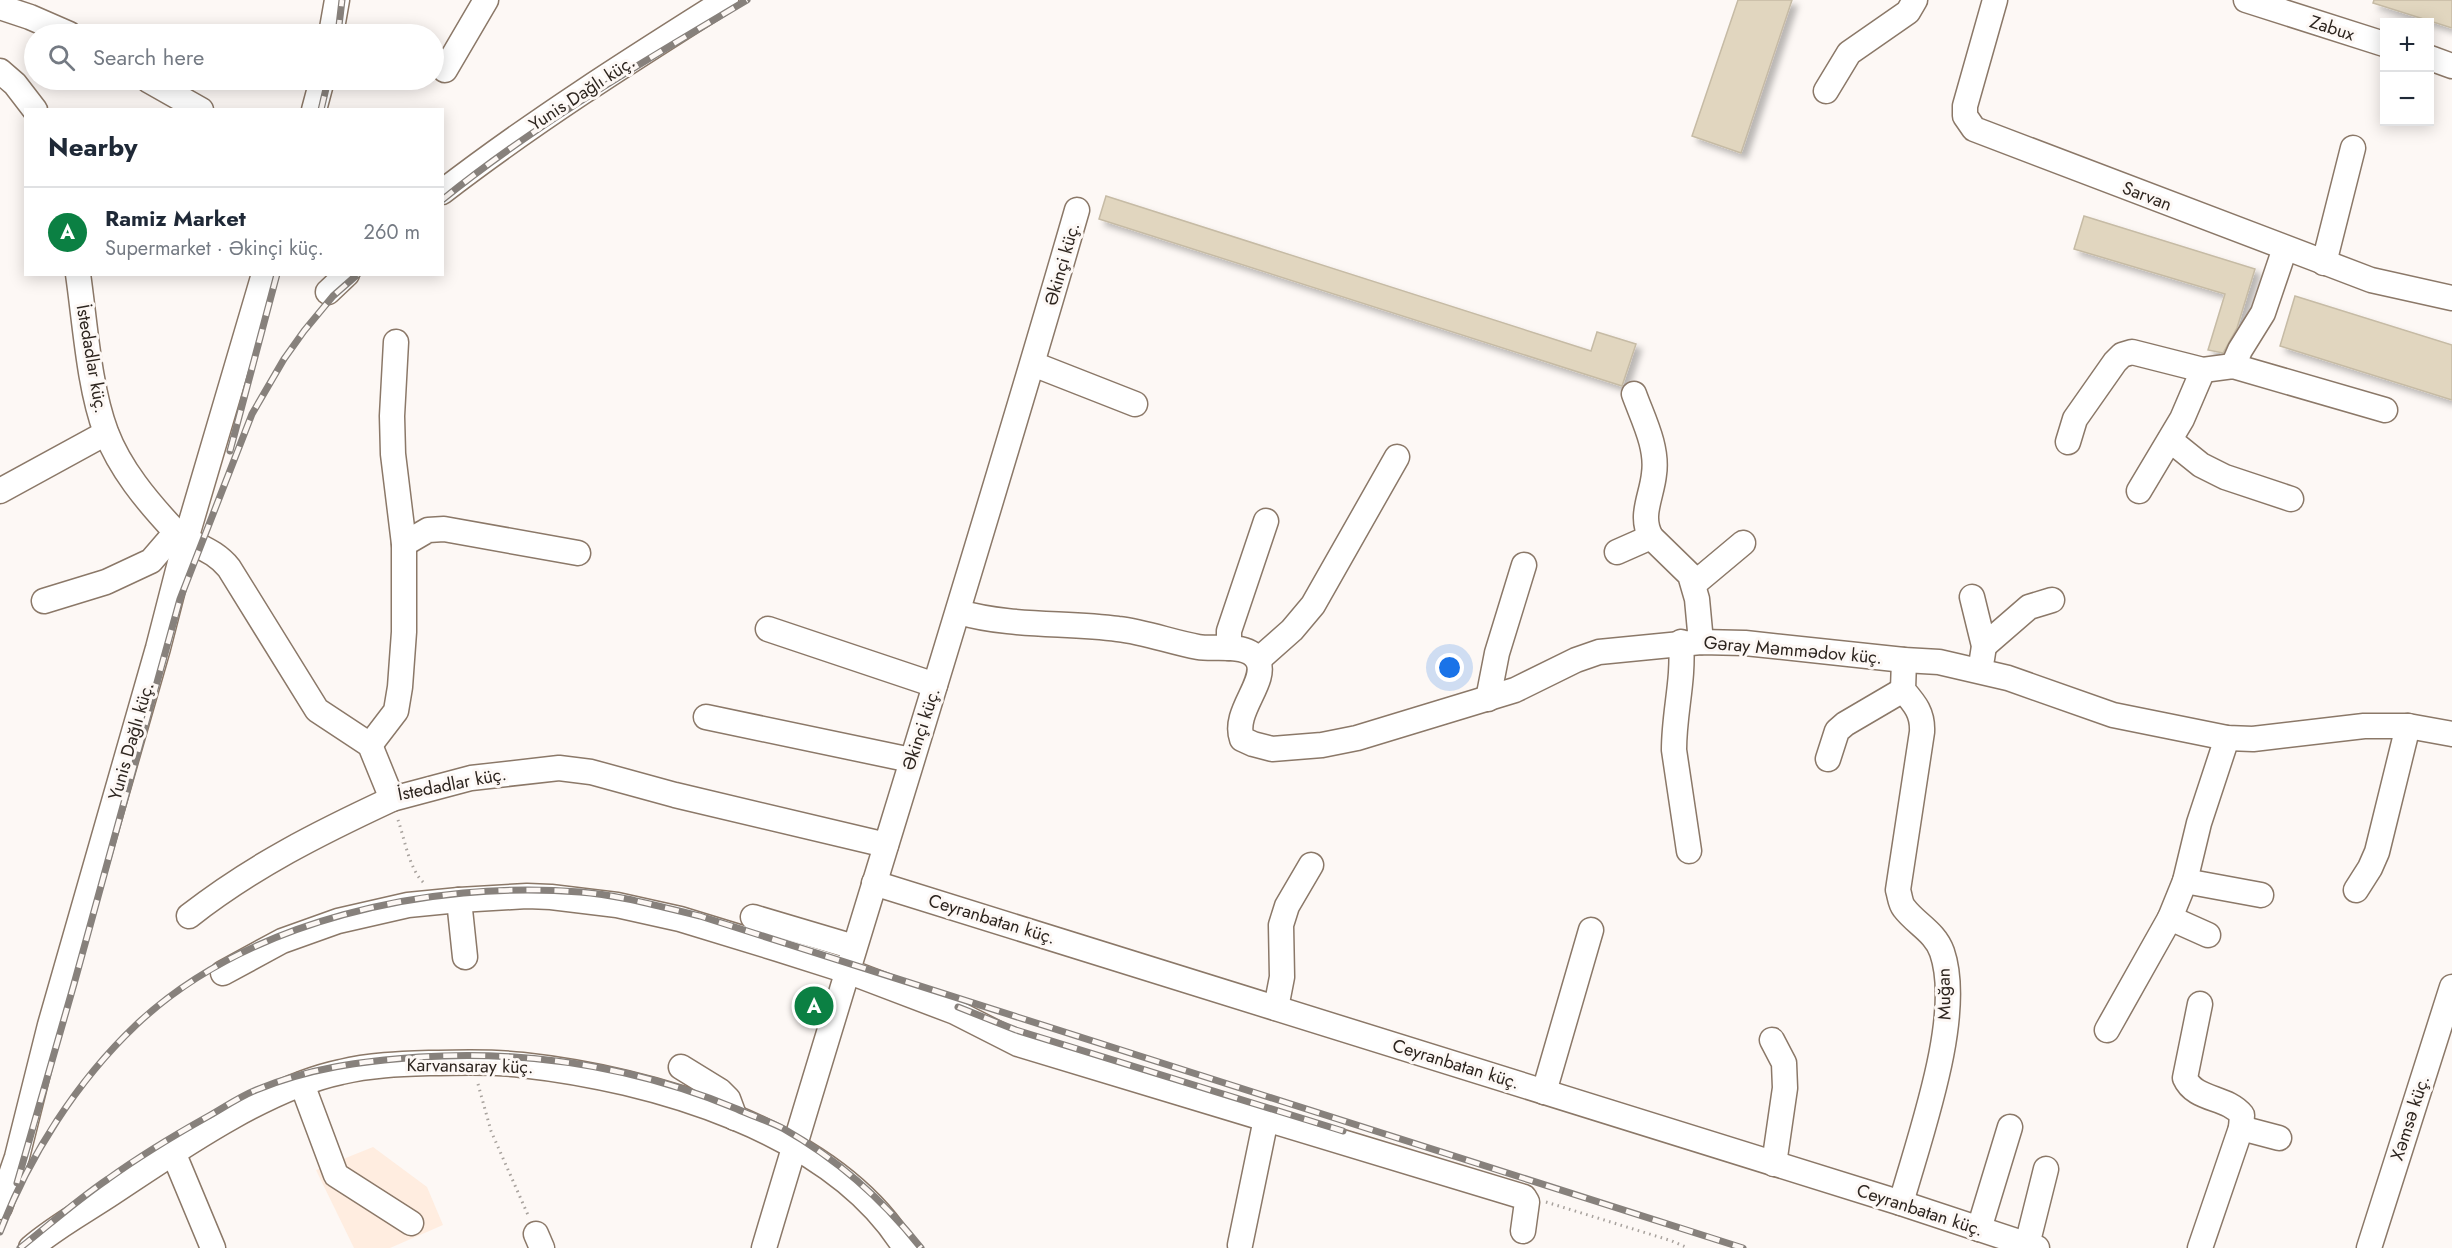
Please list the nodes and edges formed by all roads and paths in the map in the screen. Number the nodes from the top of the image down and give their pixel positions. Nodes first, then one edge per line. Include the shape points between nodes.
1 (337, 0) edge
2 (486, 0) edge
3 (726, 0) edge
4 (1915, 0) edge
5 (1995, 0) edge
6 (2246, 0) edge
7 (0, 7) edge
8 (46, 24) edge
9 (333, 24) edge
10 (2380, 42) edge
11 (2434, 59) edge
12 (2452, 66) edge
13 (445, 70) dead end
14 (0, 71) edge
15 (166, 90) edge
16 (319, 90) edge
17 (1826, 91) dead end
18 (33, 108) edge
19 (197, 108) edge
20 (315, 108) edge
21 (2353, 148) dead end
22 (444, 190) edge
23 (1077, 210) dead end
24 (2284, 248) junction
25 (2324, 263) junction
26 (78, 276) edge
27 (263, 276) edge
28 (345, 276) edge
29 (328, 292) dead end
30 (2452, 298) edge
31 (396, 342) dead end
32 (1033, 364) junction
33 (2233, 366) junction
34 (2203, 370) junction
35 (1634, 394) dead end
36 (1135, 404) dead end
37 (2385, 410) dead end
38 (106, 433) junction
39 (2170, 440) junction
40 (2068, 442) dead end
41 (1397, 457) dead end
42 (0, 491) edge
43 (2139, 491) dead end
44 (2291, 499) dead end
45 (1266, 521) dead end
46 (181, 535) junction
47 (1651, 537) junction
48 (1743, 543) dead end
49 (404, 544) junction
50 (1617, 552) dead end
51 (578, 553) dead end
52 (1524, 565) dead end
53 (1694, 584) junction
54 (1972, 597) dead end
55 (2052, 600) dead end
56 (44, 601) dead end
57 (959, 612) junction
58 (768, 629) dead end
59 (1691, 642) junction
60 (1983, 646) junction
61 (1229, 648) junction
62 (1258, 660) junction
63 (1904, 660) junction
64 (1980, 671) junction
65 (935, 685) junction
66 (1904, 690) junction
67 (1488, 699) junction
68 (706, 717) dead end
69 (2408, 726) junction
70 (2452, 734) edge
71 (2227, 738) junction
72 (370, 745) junction
73 (1828, 759) dead end
74 (911, 760) junction
75 (392, 798) junction
76 (886, 845) junction
77 (1689, 851) dead end
78 (1311, 865) dead end
79 (2185, 881) junction
80 (425, 883) dead end
81 (874, 883) junction
82 (2356, 890) dead end
83 (2261, 895) dead end
84 (459, 900) junction
85 (189, 916) dead end
86 (753, 917) dead end
87 (2170, 918) junction
88 (1591, 930) dead end
89 (2208, 935) dead end
90 (854, 947) junction
91 (465, 957) dead end
92 (847, 971) junction
93 (223, 973) dead end
94 (2452, 987) edge
95 (2200, 1004) dead end
96 (1276, 1008) junction
97 (2107, 1030) dead end
98 (1772, 1040) dead end
99 (472, 1062) junction
100 (681, 1067) dead end
101 (302, 1084) junction
102 (1544, 1092) junction
103 (735, 1118) junction
104 (1266, 1119) junction
105 (2010, 1127) dead end
106 (2241, 1128) junction
107 (2279, 1138) dead end
108 (794, 1147) junction
109 (173, 1152) junction
110 (1774, 1164) junction
111 (2046, 1169) dead end
112 (1524, 1197) junction
113 (1901, 1203) junction
114 (0, 1207) edge
115 (411, 1223) dead end
116 (1979, 1229) junction
117 (1523, 1231) dead end
118 (539, 1241) edge
119 (1240, 1245) dead end
120 (2032, 1246) edge
121 (31, 1248) edge
122 (213, 1248) edge
123 (764, 1248) edge
124 (904, 1248) edge
125 (1688, 1248) edge
126 (2199, 1248) edge
127 (2369, 1248) edge

1 - 9 street
2 - 13 street
3 - 22 street, Yunis Dağlı küç. via 505,144
4 - 17 street via 1908,12 1849,53
5 - 24 street, Sarvan via 1965,106 1965,116 1974,129
6 - 10 street, Zabux
7 - 8 street
11 - 12 street
14 - 18 street
15 - 19 street
16 - 20 street
21 - 25 street
23 - 32 street, Əkinçi küç.
24 - 25 street, Sarvan
24 - 33 street via 2263,313
25 - 30 street, Sarvan via 2370,280
26 - 38 street, İstedadlar küç.
27 - 46 street, Yunis Dağlı küç.
28 - 29 street
31 - 49 street via 393,454
32 - 36 street
32 - 57 street, Əkinçi küç.
33 - 34 street
33 - 37 street
34 - 39 street
34 - 40 street via 2132,352 2122,355 2075,419
35 - 47 street via 1655,458 1644,517
38 - 42 street
38 - 46 street, İstedadlar küç. via 146,499
39 - 43 street
39 - 44 street via 2201,465 2225,477
41 - 62 street via 1313,605
45 - 61 street via 1229,631
46 - 56 street via 151,561 106,582
46 - 72 street, İstedadlar küç. via 219,556 229,568 317,710
46 - 114 street, Yunis Dağlı küç. via 158,648
47 - 50 street
47 - 53 street via 1690,575
48 - 53 street
49 - 51 street via 428,530 444,529
49 - 72 street via 404,632 396,711
52 - 67 street via 1490,677
53 - 59 street
54 - 60 street
55 - 60 street via 2029,607
57 - 61 street via 996,619 1120,629 1188,645
57 - 65 street, Əkinçi küç.
58 - 65 street
59 - 63 street, Gəray Məmmədov küç. via 1744,643
59 - 67 street, Gəray Məmmədov küç. via 1599,652
59 - 77 street via 1674,735
60 - 64 street
61 - 62 street via 1250,653
62 - 67 street, Gəray Məmmədov küç. via 1260,670 1239,730 1242,739 1272,749 1357,738
63 - 64 street, Gəray Məmmədov küç. via 1939,662
63 - 66 street
64 - 71 street, Gəray Məmmədov küç. via 2113,715
65 - 74 street, Əkinçi küç.
66 - 73 street via 1837,731
66 - 113 street, Muğan via 1919,708 1923,721 1898,891 1902,906 1934,937 1942,952 1948,990 1940,1064
68 - 74 street
69 - 70 street, Gəray Məmmədov küç.
69 - 71 street, Gəray Məmmədov küç.
69 - 82 street via 2377,852
71 - 79 street
72 - 75 street, İstedadlar küç.
74 - 76 street, Əkinçi küç.
75 - 76 street, İstedadlar küç. via 471,778 559,768 591,772
75 - 80 path via 413,866
75 - 85 street via 260,865
76 - 81 street, Əkinçi küç.
78 - 96 street via 1287,906 1281,925 1282,977
79 - 83 street
79 - 87 street
81 - 90 street, Əkinçi küç.
81 - 96 street, Ceyranbatan küç.
84 - 91 street
84 - 92 street via 527,896 617,905 680,919
84 - 93 street via 408,905 338,921 282,941
86 - 90 street
87 - 89 street
87 - 97 street
88 - 102 street
90 - 92 street, Əkinçi küç.
92 - 104 street via 955,1012 1018,1044
92 - 108 street, Əkinçi küç.
94 - 127 street, Xəmsə küç.
95 - 106 street via 2186,1078 2189,1087 2200,1094 2235,1107 2241,1115
96 - 102 street, Ceyranbatan küç.
98 - 110 street via 1784,1063 1785,1088
99 - 101 street, Karvansaray küç. via 390,1064 340,1072
99 - 103 street, Karvansaray küç. via 521,1064 617,1080 687,1099
99 - 118 path via 491,1131
100 - 103 street via 720,1091 728,1099
101 - 109 street, Karvansaray küç.
101 - 115 street via 336,1175
102 - 110 street, Ceyranbatan küç.
103 - 108 street, Karvansaray küç.
104 - 112 street
104 - 119 street
105 - 116 street
106 - 107 street
106 - 126 street
108 - 123 street, Əkinçi küç.
108 - 124 street, Karvansaray küç. via 864,1200
109 - 121 street, Karvansaray küç.
109 - 122 street
110 - 113 street, Ceyranbatan küç.
111 - 120 street
112 - 117 street via 1527,1202
112 - 125 path
113 - 116 street, Ceyranbatan küç.
116 - 120 street, Ceyranbatan küç.

